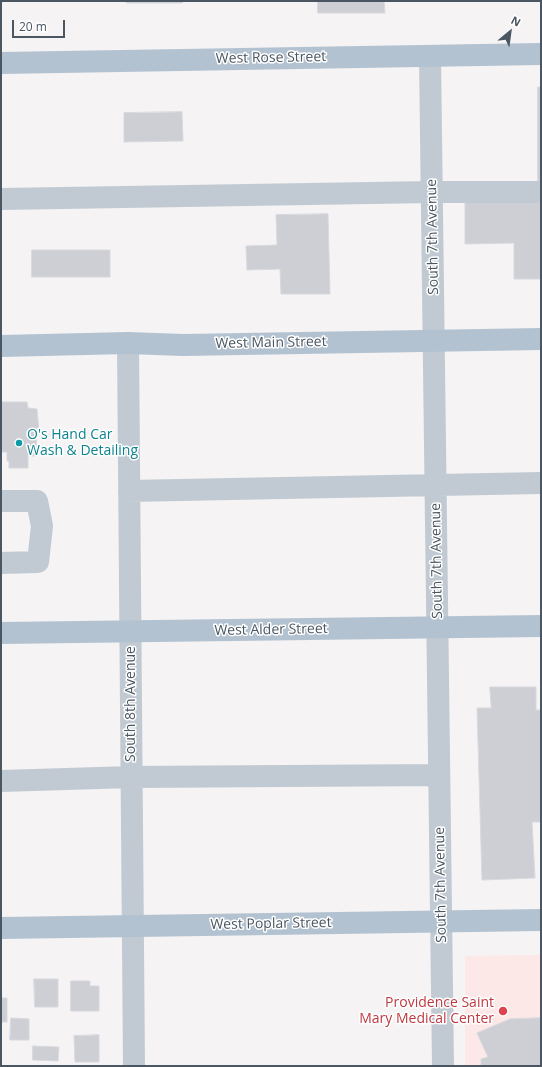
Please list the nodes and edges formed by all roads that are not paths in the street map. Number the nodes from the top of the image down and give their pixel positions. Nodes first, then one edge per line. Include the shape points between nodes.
1 (541, 54) edge
2 (430, 56) junction
3 (1, 62) edge
4 (432, 192) junction
5 (541, 192) edge
6 (1, 199) edge
7 (541, 339) edge
8 (434, 341) junction
9 (128, 343) junction
10 (1, 346) edge
11 (541, 483) edge
12 (436, 485) junction
13 (129, 491) junction
14 (1, 501) edge
15 (1, 563) edge
16 (541, 626) edge
17 (438, 628) junction
18 (130, 631) junction
19 (1, 633) edge
20 (439, 775) junction
21 (132, 777) junction
22 (1, 781) edge
23 (541, 920) edge
24 (441, 921) junction
25 (133, 926) junction
26 (1, 928) edge
27 (134, 1066) edge
28 (443, 1066) edge

1 - 2 main road, West Rose Street
2 - 3 main road, West Rose Street
2 - 4 street, South 7th Avenue
4 - 5 street
4 - 6 street
4 - 8 street, South 7th Avenue
7 - 8 main road, West Main Street
8 - 9 main road, West Main Street
8 - 12 street, South 7th Avenue
9 - 10 main road, West Main Street
9 - 13 street, South 8th Avenue
11 - 12 street
12 - 13 street
12 - 17 street, South 7th Avenue
13 - 18 street, South 8th Avenue
14 - 15 street via 37,501 42,526 38,562
16 - 17 main road, West Alder Street
17 - 18 main road, West Alder Street
17 - 20 street, South 7th Avenue
18 - 19 main road, West Alder Street
18 - 21 street, South 8th Avenue
20 - 21 street
20 - 24 street, South 7th Avenue
21 - 22 street
21 - 25 street, South 8th Avenue
23 - 24 main road, West Poplar Street
24 - 25 main road, West Poplar Street
24 - 28 street, South 7th Avenue
25 - 26 main road, West Poplar Street
25 - 27 street, South 8th Avenue

